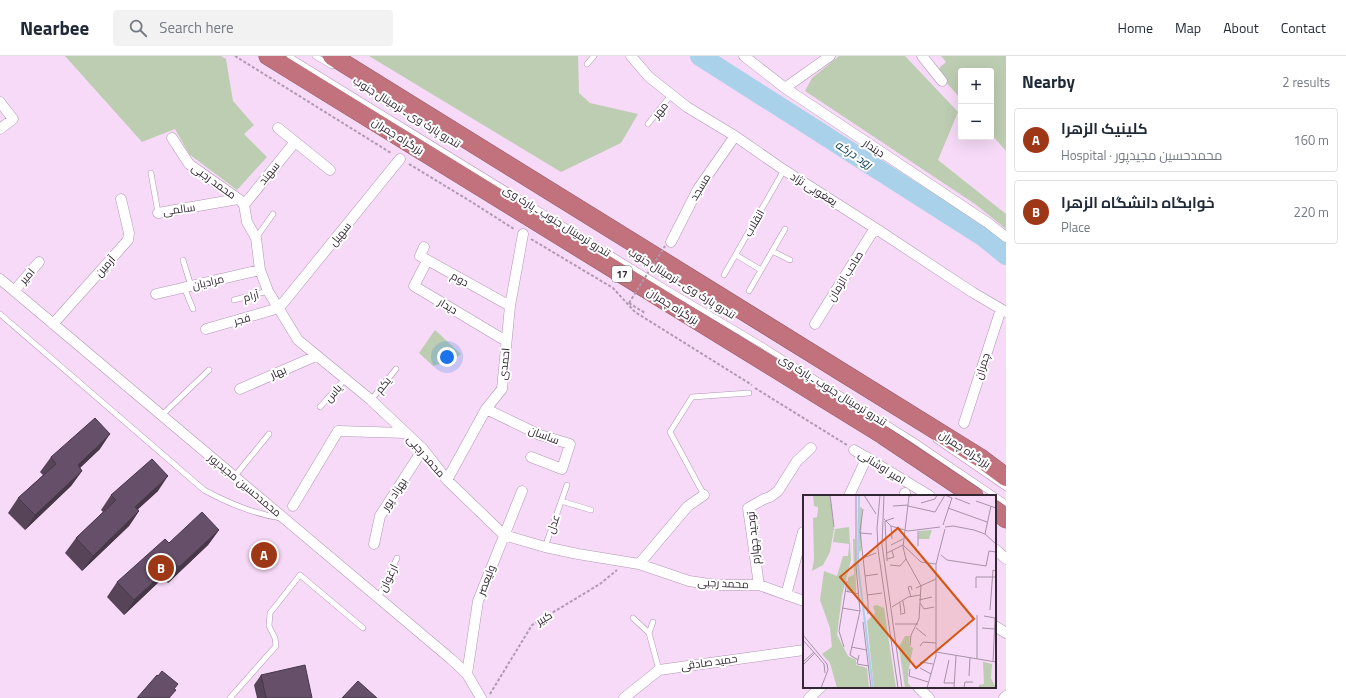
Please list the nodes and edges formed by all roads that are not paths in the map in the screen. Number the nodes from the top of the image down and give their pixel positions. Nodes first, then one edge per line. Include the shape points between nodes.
1 (268, 56) edge
2 (289, 56) edge
3 (315, 56) edge
4 (594, 56) edge
5 (631, 56) edge
6 (744, 56) edge
7 (830, 56) edge
8 (922, 56) edge
9 (333, 62) edge
10 (587, 64) dead end
11 (942, 81) dead end
12 (785, 88) junction
13 (671, 95) junction
14 (0, 102) edge
15 (648, 124) dead end
16 (278, 128) dead end
17 (0, 129) edge
18 (735, 136) junction
19 (172, 138) dead end
20 (295, 142) junction
21 (400, 159) road end
22 (330, 170) dead end
23 (784, 170) junction
24 (151, 173) dead end
25 (121, 199) dead end
26 (241, 202) junction
27 (158, 213) joint
28 (273, 214) dead end
29 (875, 228) junction
30 (785, 229) dead end
31 (523, 234) road end
32 (1006, 237) edge
33 (256, 238) junction
34 (668, 244) road end
35 (424, 247) dead end
36 (772, 251) junction
37 (736, 255) junction
38 (183, 260) dead end
39 (790, 260) dead end
40 (427, 261) junction
41 (40, 262) dead end
42 (260, 270) junction
43 (761, 270) junction
44 (724, 275) dead end
45 (0, 280) edge
46 (188, 287) junction
47 (14, 291) junction
48 (268, 291) junction
49 (749, 291) dead end
50 (156, 294) dead end
51 (234, 300) dead end
52 (510, 306) junction
53 (279, 308) junction
54 (193, 309) dead end
55 (1003, 311) edge
56 (0, 314) edge
57 (53, 324) junction
58 (815, 324) dead end
59 (206, 329) dead end
60 (506, 340) junction
61 (316, 356) junction
62 (396, 369) dead end
63 (209, 370) dead end
64 (345, 379) junction
65 (240, 389) dead end
66 (749, 393) dead end
67 (371, 400) junction
68 (320, 407) dead end
69 (486, 409) junction
70 (162, 415) junction
71 (964, 423) dead end
72 (406, 433) junction
73 (269, 434) dead end
74 (934, 439) dead end
75 (811, 448) dead end
76 (423, 449) junction
77 (854, 450) road end
78 (531, 457) dead end
79 (867, 457) junction
80 (234, 477) junction
81 (1006, 477) edge
82 (447, 480) junction
83 (567, 485) dead end
84 (1006, 488) edge
85 (522, 491) dead end
86 (704, 495) joint
87 (849, 495) edge
88 (928, 495) edge
89 (973, 495) edge
90 (994, 495) edge
91 (996, 496) edge
92 (561, 501) junction
93 (1006, 503) edge
94 (293, 506) dead end
95 (591, 510) dead end
96 (996, 511) edge
97 (284, 518) junction
98 (1006, 519) edge
99 (803, 532) dead end
100 (504, 535) junction
101 (374, 544) dead end
102 (545, 547) junction
103 (996, 550) edge
104 (397, 558) dead end
105 (1006, 559) edge
106 (639, 564) junction
107 (759, 584) junction
108 (786, 595) junction
109 (378, 598) junction
110 (803, 602) edge
111 (633, 618) dead end
112 (653, 622) dead end
113 (996, 627) edge
114 (363, 628) dead end
115 (649, 633) junction
116 (1006, 633) edge
117 (803, 650) edge
118 (659, 670) junction
119 (467, 674) junction
120 (819, 688) edge
121 (919, 688) edge
122 (230, 698) edge
123 (481, 698) edge
124 (624, 698) edge
125 (809, 698) edge
126 (929, 698) edge

1 - 89 highway, بزرگراه چمران / 17 via 883,435
2 - 90 lane, تندرو ترمینال جنوب ـ پارک وی via 760,344 913,440
3 - 9 lane
4 - 10 lane
5 - 13 street, یعغوبی نژاد via 649,77
6 - 12 street, دیندار
7 - 12 street
8 - 11 street
9 - 81 highway, بزرگراه چمران via 979,456
12 - 32 street, دیندار
13 - 15 lane, مهر
13 - 18 street, یعغوبی نژاد
14 - 17 street via 13,119
16 - 20 street
18 - 23 street, یعغوبی نژاد
18 - 34 street, مسجد via 698,189
19 - 26 street, محمد رجبی via 189,164
20 - 22 street
20 - 26 street, سهند
21 - 53 street, سهیل
23 - 29 street, یعغوبی نژاد
23 - 37 lane, انقلاب
24 - 27 lane, سالمی
25 - 57 street, آرمین via 129,233 128,240
26 - 27 street, سالمی
26 - 33 street, محمد رجبی via 247,222
28 - 33 lane
29 - 55 street, یعغوبی نژاد
29 - 58 street, صاحب الزمان
30 - 36 lane
31 - 52 street, احمدی
33 - 42 street, محمد رجبی
35 - 40 street via 420,256
36 - 39 lane
36 - 43 lane
37 - 43 lane
37 - 44 lane, انقلاب
38 - 46 lane
40 - 52 street, دوم
40 - 60 street, دیدار via 414,286
41 - 47 street, امیر
42 - 46 street, مرادیان
42 - 48 street, محمد رجبی
43 - 49 lane
45 - 47 street, محمدحسین مجیدپور
46 - 50 street, مرادیان
46 - 54 lane
47 - 57 street, محمدحسین مجیدپور
48 - 51 lane, آرام
48 - 53 street, محمد رجبی
52 - 60 street, احمدی
53 - 59 street, فجر
53 - 61 street, محمد رجبی via 298,340
55 - 71 street, چمران
56 - 97 lane via 204,490 231,504
57 - 70 street, محمدحسین مجیدپور
60 - 69 street, احمدی via 502,389
61 - 64 street, محمد رجبی
61 - 65 street, بهار
62 - 67 lane, یکم
63 - 70 lane
64 - 67 street, محمد رجبی
64 - 68 lane, یاس
66 - 86 lane via 692,397 670,432
67 - 72 street, محمد رجبی
69 - 78 street, ساسان via 540,434 570,444 562,469
69 - 82 street, احمدی
70 - 80 street, محمدحسین مجیدپور
72 - 76 street, محمد رجبی
72 - 94 street via 338,431
73 - 80 lane
74 - 84 lane
75 - 107 street, توحید چهارم via 797,461 778,490 748,508
76 - 82 street, محمد رجبی
76 - 101 street, بهزاد پور via 380,516
77 - 79 street, امیر اوشانی
79 - 87 street
79 - 88 street, امیر اوشانی
80 - 97 street, محمدحسین مجیدپور
82 - 100 street, محمد رجبی
83 - 92 lane, عدل
85 - 100 street, ولیعصر
86 - 106 street via 688,506
91 - 93 lane, تندرو ترمینال جنوب ـ پارک وی
92 - 95 lane, عدل
92 - 102 lane, عدل
96 - 98 highway
97 - 109 street, محمدحسین مجیدپور
99 - 108 street
100 - 102 street, محمد رجبی
100 - 119 street, ولیعصر via 478,601
102 - 106 street, محمد رجبی
103 - 105 street
104 - 109 lane, ارغوان
106 - 107 street, محمد رجبی via 689,581 716,585
107 - 108 street, محمد رجبی
108 - 110 street, محمد رجبی
109 - 119 street, محمدحسین مجیدپور
111 - 115 lane
112 - 115 lane
113 - 116 street
114 - 122 lane via 300,575 270,613 269,626 276,646
115 - 118 lane
117 - 118 street, حمید صادقی
118 - 124 street
119 - 123 street, محمدحسین مجیدپور
120 - 125 street
121 - 126 street

